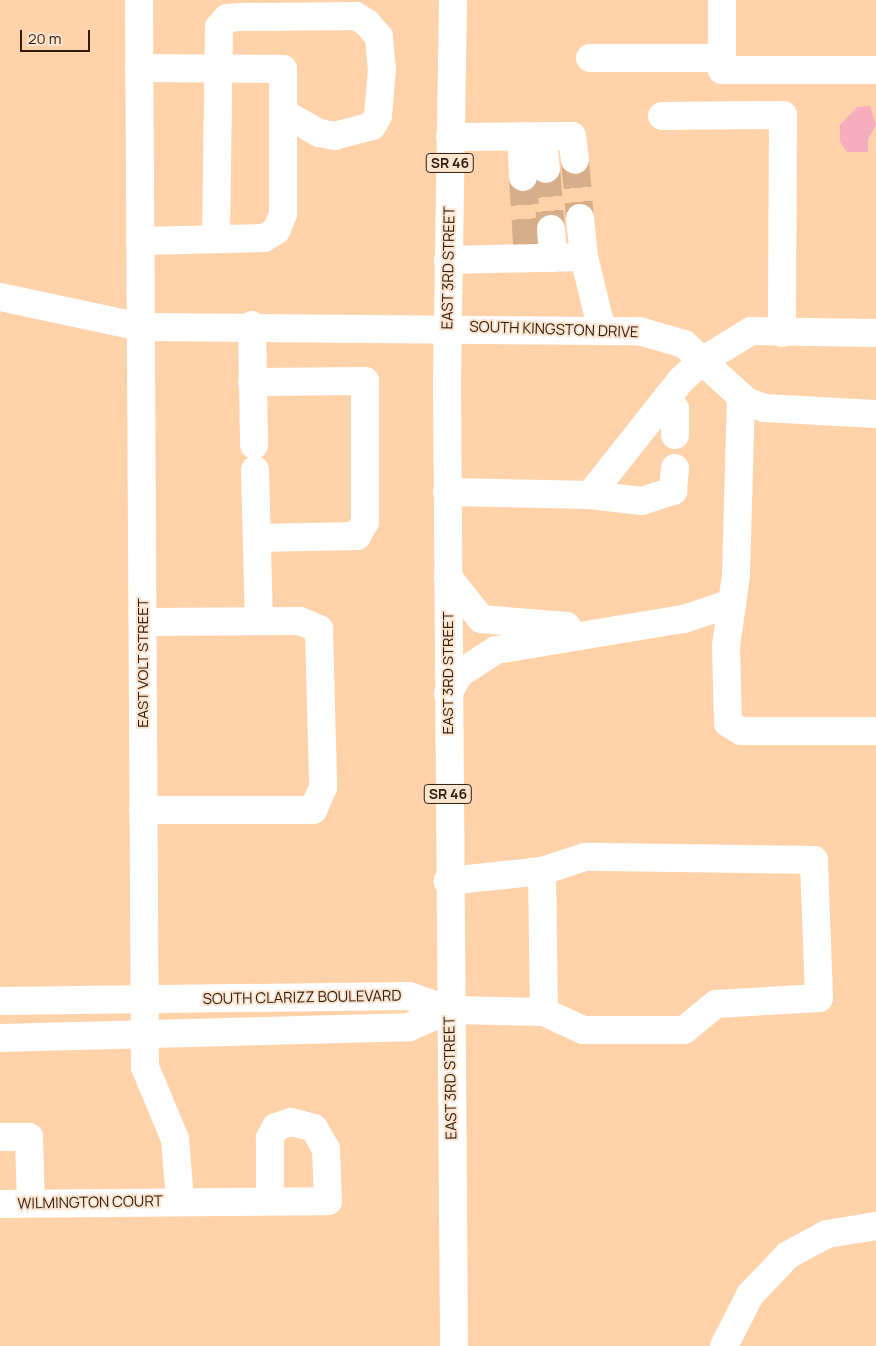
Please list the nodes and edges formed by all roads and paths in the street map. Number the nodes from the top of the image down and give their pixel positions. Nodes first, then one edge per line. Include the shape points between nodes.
1 (139, 0) edge
2 (453, 0) edge
3 (722, 0) edge
4 (590, 58) dead end
5 (722, 58) junction
6 (139, 68) junction
7 (218, 69) junction
8 (876, 70) edge
9 (283, 113) junction
10 (662, 116) dead end
11 (532, 136) junction
12 (450, 137) junction
13 (575, 160) tunnel mouth
14 (534, 173) tunnel mouth
15 (580, 218) tunnel mouth
16 (551, 229) tunnel mouth
17 (216, 239) junction
18 (140, 241) junction
19 (584, 257) junction
20 (553, 258) junction
21 (448, 260) junction
22 (0, 297) edge
23 (252, 325) junction
24 (447, 326) junction
25 (141, 327) junction
26 (602, 331) junction
27 (782, 332) junction
28 (876, 333) edge
29 (702, 361) junction
30 (252, 382) junction
31 (668, 396) junction
32 (741, 396) junction
33 (876, 414) edge
34 (676, 435) dead end
35 (675, 468) dead end
36 (447, 492) junction
37 (590, 495) junction
38 (257, 538) junction
39 (448, 577) junction
40 (732, 603) junction
41 (259, 620) junction
42 (143, 622) junction
43 (606, 631) junction
44 (448, 694) junction
45 (876, 730) edge
46 (144, 810) junction
47 (542, 871) junction
48 (448, 881) junction
49 (145, 999) junction
50 (0, 1001) edge
51 (449, 1010) junction
52 (544, 1012) junction
53 (144, 1037) junction
54 (0, 1038) edge
55 (0, 1137) edge
56 (180, 1200) junction
57 (270, 1200) dead end
58 (31, 1203) junction
59 (0, 1204) edge
60 (876, 1226) edge
61 (454, 1346) edge
62 (724, 1346) edge

1 - 6 main road, EAST VOLT STREET
2 - 12 main road, EAST 3RD STREET / SR 46
3 - 5 main road
4 - 5 main road
5 - 8 main road via 722,70
6 - 7 main road
6 - 18 main road, EAST VOLT STREET
7 - 9 main road via 283,69
7 - 9 main road via 219,27 227,18 356,16 367,23 379,38 382,69 378,116 372,126 335,136 319,133
7 - 17 main road
9 - 17 main road via 283,214 276,231 264,238
10 - 27 main road via 783,115
11 - 12 main road
11 - 13 main road via 572,136
11 - 14 main road
12 - 21 main road, EAST 3RD STREET / SR 46
15 - 19 main road
16 - 20 main road
17 - 18 main road
18 - 25 main road, EAST VOLT STREET
19 - 20 main road
19 - 26 main road
20 - 21 main road
21 - 24 main road, EAST 3RD STREET / SR 46
22 - 25 main road, SOUTH KINGSTON DRIVE
23 - 24 main road, SOUTH KINGSTON DRIVE
23 - 25 main road, SOUTH KINGSTON DRIVE
23 - 30 main road
24 - 26 main road, SOUTH KINGSTON DRIVE
24 - 36 main road, EAST 3RD STREET / SR 46
25 - 42 main road, EAST VOLT STREET
26 - 29 main road, SOUTH KINGSTON DRIVE via 664,335 684,344
27 - 28 main road
27 - 29 main road via 751,331
29 - 31 main road
29 - 32 main road, SOUTH KINGSTON DRIVE
30 - 38 main road
30 - 38 main road via 365,381 365,522 357,536
31 - 34 main road via 675,409
31 - 37 main road
32 - 33 main road, SOUTH KINGSTON DRIVE via 764,408
32 - 40 main road
35 - 37 main road via 673,491 642,501
36 - 37 main road
36 - 39 main road, EAST 3RD STREET / SR 46
38 - 41 main road
39 - 43 main road via 481,619
39 - 44 main road, EAST 3RD STREET / SR 46
40 - 43 main road via 684,619
40 - 45 main road via 726,646 728,723 741,731
41 - 42 main road
41 - 46 main road via 300,622 319,629 323,787 313,810
42 - 46 main road, EAST VOLT STREET
43 - 44 main road via 496,650 459,674
44 - 48 main road, EAST 3RD STREET / SR 46
46 - 49 main road, EAST VOLT STREET
47 - 48 main road
47 - 52 main road
47 - 52 main road via 585,857 814,860 819,998 716,1004 684,1030 583,1030
48 - 51 main road, EAST 3RD STREET / SR 46
49 - 50 main road, SOUTH CLARIZZ BOULEVARD
49 - 51 main road, SOUTH CLARIZZ BOULEVARD via 409,996
49 - 53 main road, WILMINGTON COURT
51 - 52 main road
51 - 53 main road via 409,1027
51 - 61 main road, EAST 3RD STREET / SR 46
53 - 54 main road
53 - 56 main road, WILMINGTON COURT via 145,1067 175,1139
55 - 58 main road via 29,1137
56 - 57 main road, WILMINGTON COURT
56 - 58 main road, WILMINGTON COURT
58 - 59 main road, WILMINGTON COURT
60 - 62 main road via 827,1234 788,1255 750,1295

